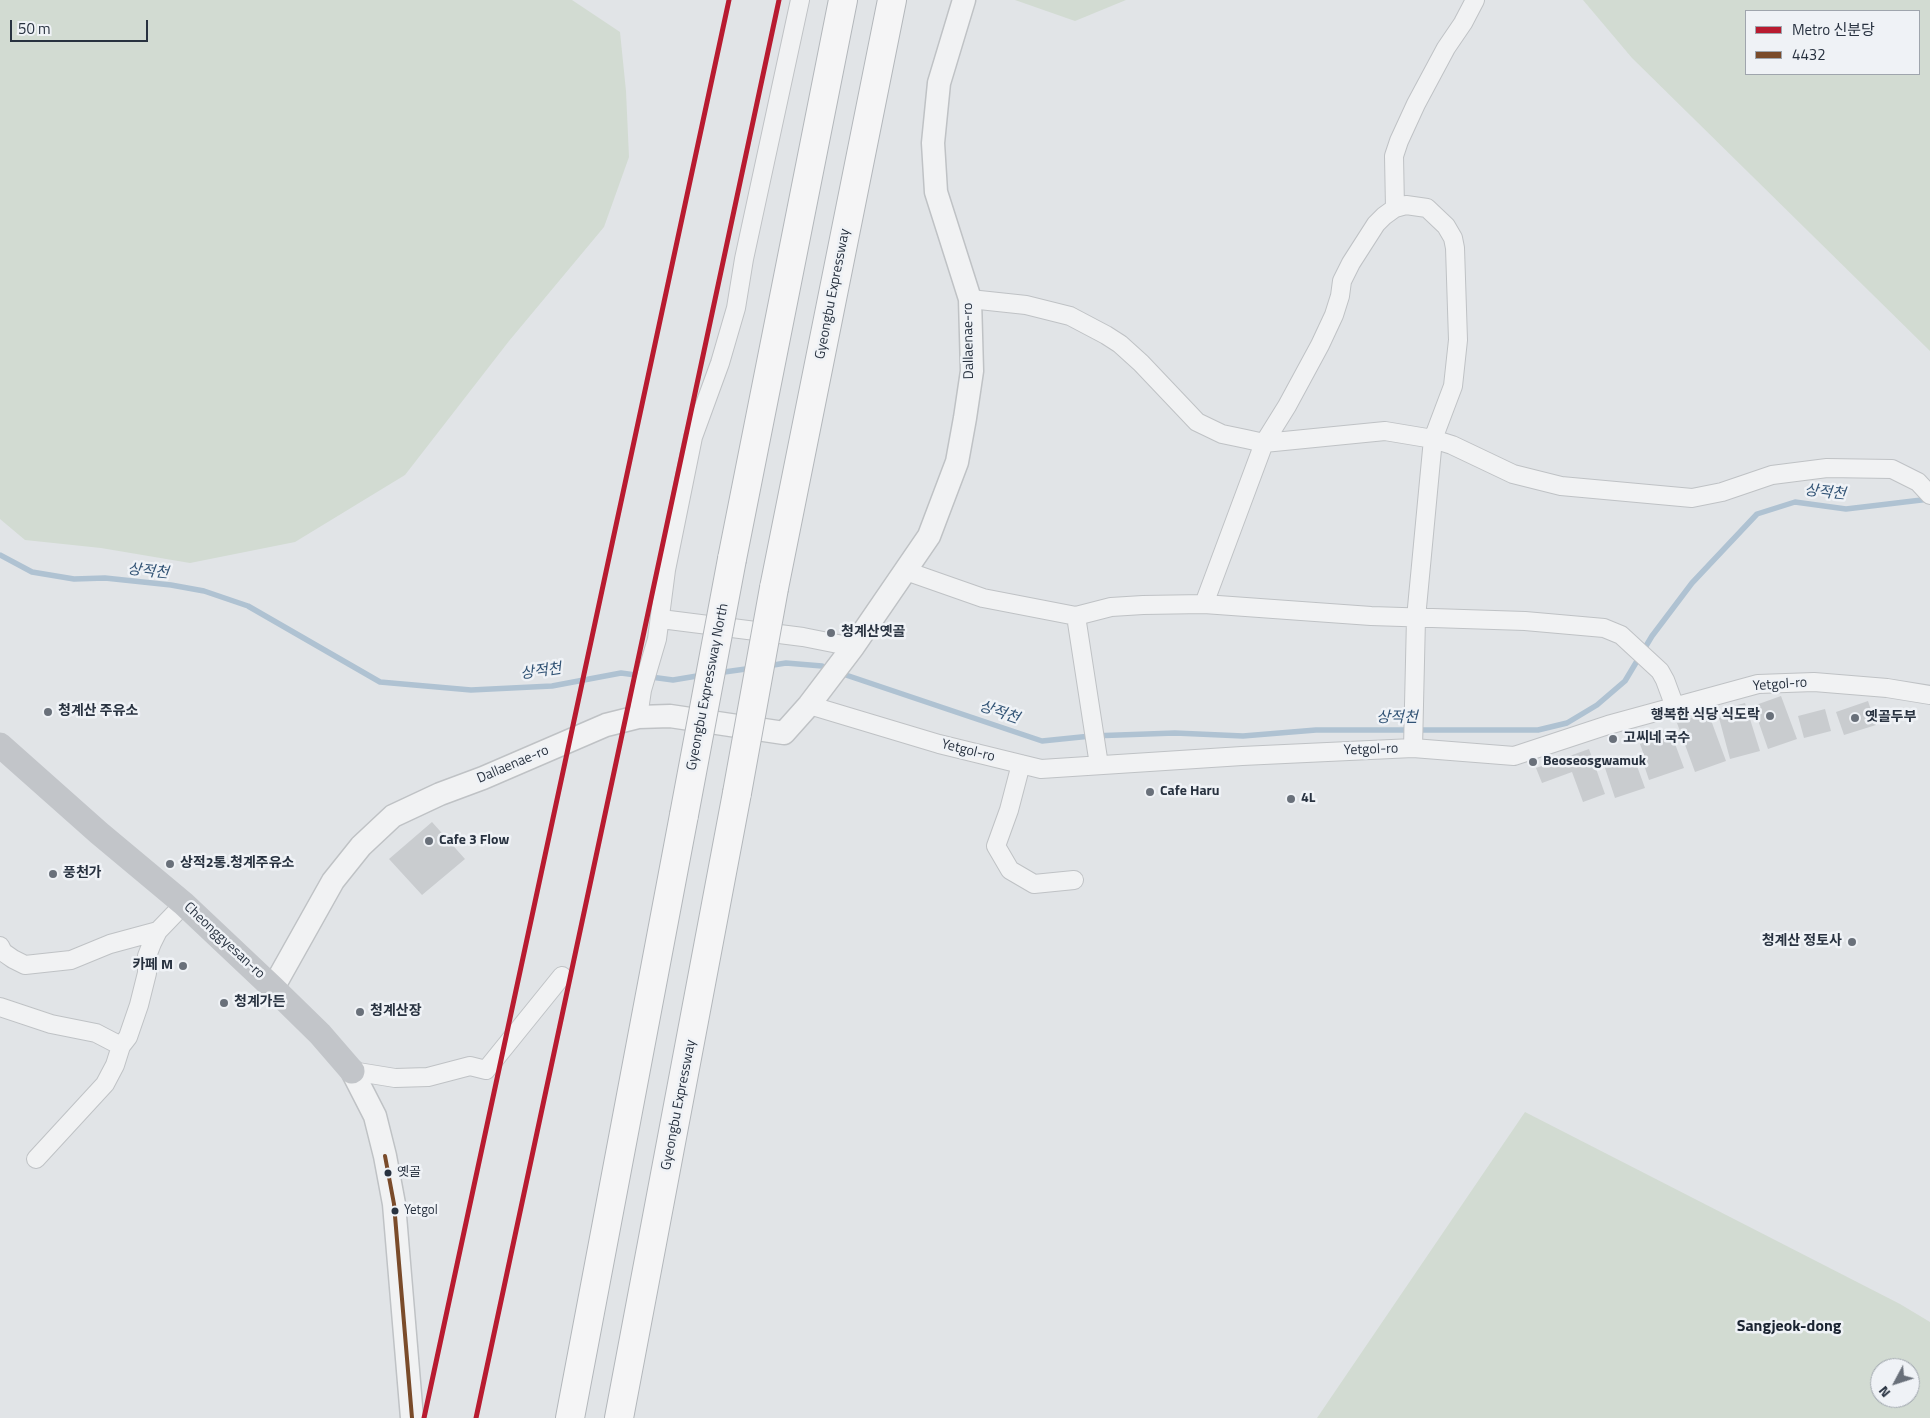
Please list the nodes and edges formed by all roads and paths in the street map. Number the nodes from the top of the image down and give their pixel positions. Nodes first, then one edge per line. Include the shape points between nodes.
1 (800, 0) edge
2 (843, 0) edge
3 (892, 0) edge
4 (964, 0) edge
5 (1475, 0) edge
6 (1395, 208) junction
7 (970, 299) junction
8 (1432, 439) junction
9 (1264, 443) junction
10 (1930, 495) edge
11 (906, 571) junction
12 (1204, 604) junction
13 (1076, 616) junction
14 (661, 618) junction
15 (1416, 618) junction
16 (848, 653) junction
17 (1930, 695) edge
18 (816, 697) junction
19 (1675, 707) junction
20 (638, 717) junction
21 (1413, 748) junction
22 (2, 752) edge
23 (1098, 757) junction
24 (1021, 764) junction
25 (1074, 880) dead end
26 (184, 904) junction
27 (158, 931) junction
28 (0, 946) edge
29 (562, 976) dead end
30 (273, 988) junction
31 (0, 1008) edge
32 (121, 1046) junction
33 (352, 1071) junction
34 (36, 1159) dead end
35 (412, 1418) edge
36 (570, 1418) edge
37 (619, 1418) edge

1 - 14 street via 736,308 720,364 693,437 666,570
2 - 36 highway, Gyeongbu Expressway North, bridge via 732,559
3 - 37 highway, Gyeongbu Expressway, bridge via 774,588
4 - 7 street, Dallaenae-ro via 939,83 933,143 936,192
5 - 6 street via 1446,48 1399,141 1394,156
6 - 8 street via 1406,205 1427,208 1446,226 1456,248 1458,340 1453,386
6 - 9 street via 1376,224 1348,268 1334,315 1320,345
7 - 9 street via 1026,305 1070,316 1120,344 1197,422 1222,434
7 - 11 street, Dallaenae-ro via 972,371 956,462 929,536
8 - 9 street via 1385,431
8 - 10 street via 1513,474 1561,486 1692,498 1722,492 1772,475 1827,468 1892,469 1918,482
8 - 15 street
9 - 12 street
11 - 13 street via 983,598
11 - 16 street, Dallaenae-ro
12 - 13 street via 1111,607
12 - 15 street
13 - 23 street
14 - 16 street via 802,637
14 - 20 street
15 - 19 street via 1448,617 1604,628 1626,640 1663,674
15 - 21 street
16 - 18 street, Dallaenae-ro
17 - 19 street, Yetgol-ro via 1814,682 1758,684
18 - 20 street, Dallaenae-ro via 784,733 670,716
18 - 24 street, Yetgol-ro via 939,744
19 - 21 street, Yetgol-ro via 1514,756
20 - 30 street, Dallaenae-ro via 606,725 393,816 361,846 333,881
21 - 23 street, Yetgol-ro
22 - 26 main road, Cheonggyesan-ro
23 - 24 street, Yetgol-ro via 1041,769
24 - 25 street via 996,846 1010,870 1034,884
26 - 27 street
26 - 30 main road, Cheonggyesan-ro
27 - 28 street via 110,944 71,960 25,965 3,952
27 - 32 street via 147,956 147,973 139,1005 128,1037
29 - 33 street via 486,1070 470,1066 428,1077 395,1078
30 - 33 main road, Cheonggyesan-ro
31 - 32 street via 51,1024 96,1033
32 - 34 street via 116,1065 105,1084
33 - 35 street, Cheonggyesan-ro via 375,1116 394,1204

